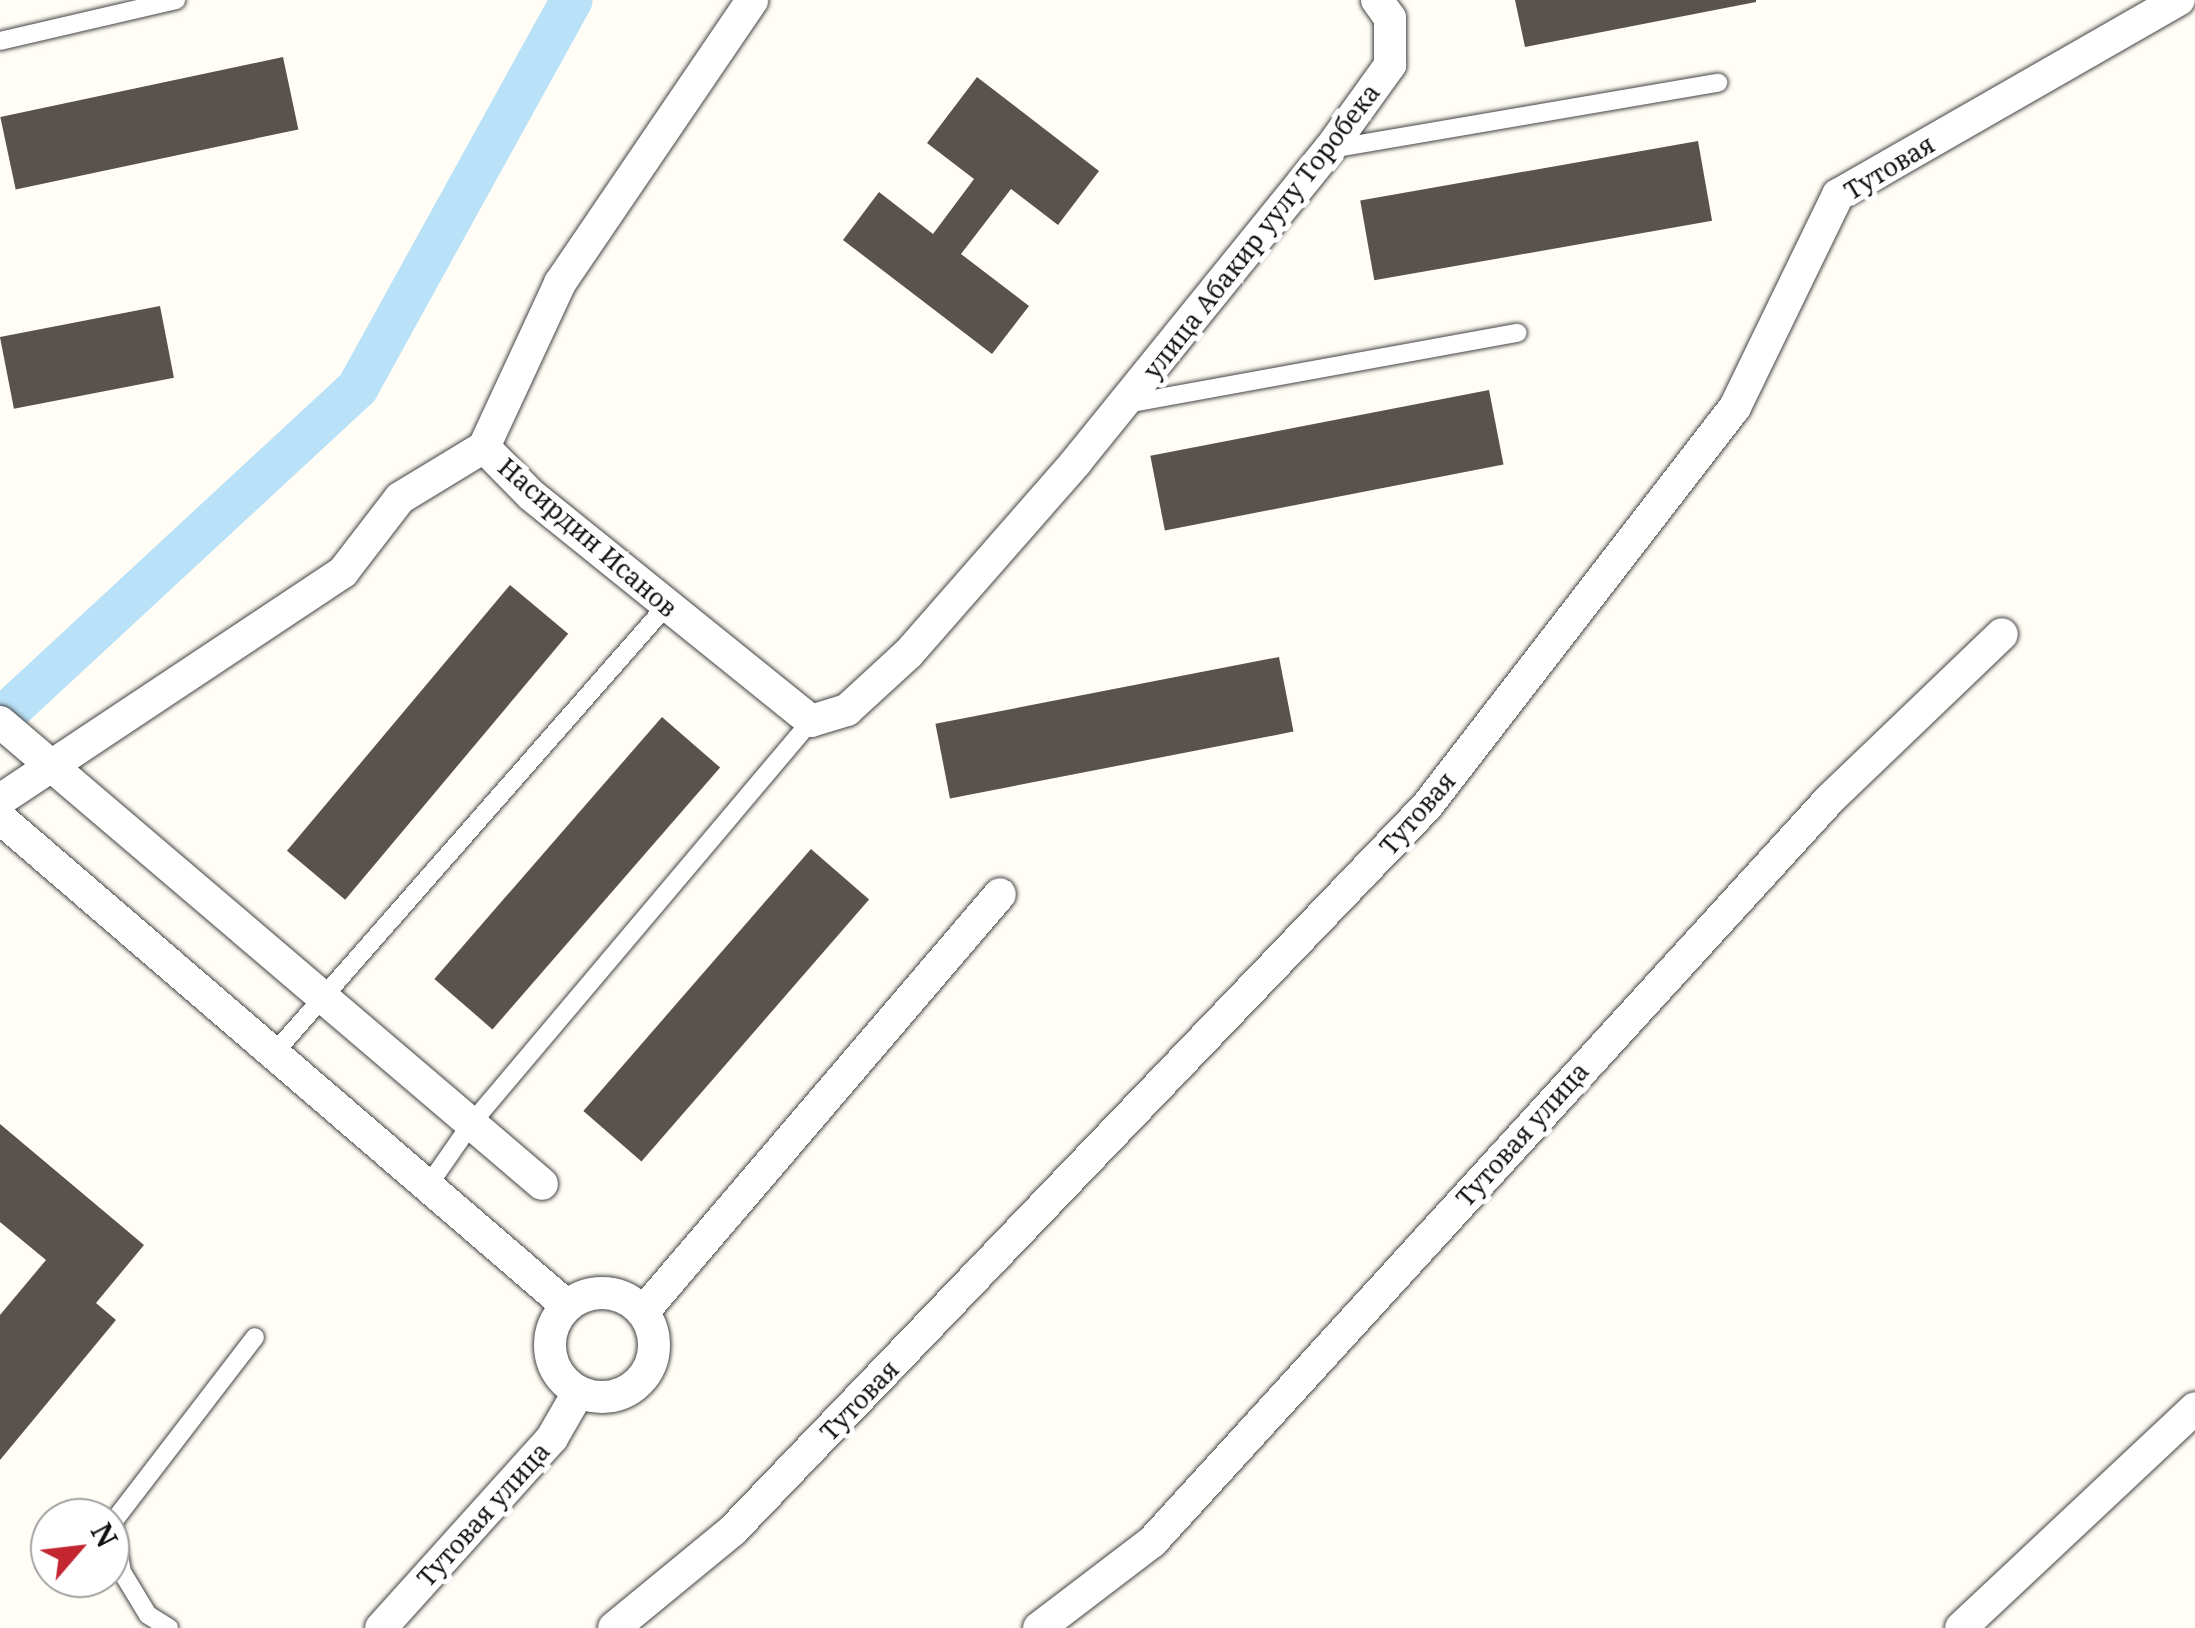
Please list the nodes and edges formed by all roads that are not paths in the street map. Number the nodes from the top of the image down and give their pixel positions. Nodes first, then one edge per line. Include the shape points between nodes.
1 (176, 0) edge
2 (752, 0) edge
3 (1377, 0) edge
4 (2180, 0) edge
5 (0, 41) edge
6 (1718, 83) dead end
7 (1330, 150) junction
8 (1518, 332) dead end
9 (1126, 404) junction
10 (484, 447) junction
11 (667, 605) junction
12 (2002, 634) dead end
13 (811, 721) junction
14 (0, 722) edge
15 (50, 762) junction
16 (0, 800) edge
17 (0, 818) edge
18 (1000, 894) dead end
19 (321, 997) junction
20 (275, 1052) junction
21 (471, 1124) junction
22 (430, 1183) junction
23 (542, 1184) dead end
24 (566, 1305) junction
25 (644, 1311) junction
26 (255, 1338) dead end
27 (578, 1393) junction
28 (2195, 1408) edge
29 (169, 1628) edge
30 (380, 1628) edge
31 (614, 1628) edge
32 (1039, 1628) edge
33 (1961, 1628) edge

1 - 5 lane
2 - 10 street via 560,283
3 - 7 street, улица Абакир уулу Торобека via 1390,18 1390,65
4 - 31 street, Тутовая via 1838,195 1735,407 1427,806 732,1530
6 - 7 lane
7 - 9 street, улица Абакир уулу Торобека
8 - 9 lane
9 - 13 street via 909,652 847,710
10 - 11 street, Насирдин Исанов via 531,495
10 - 15 street, Насирдин Исанов via 400,498 343,572
11 - 13 street, Насирдин Исанов
11 - 19 lane
12 - 32 street, Тутовая улица via 1830,799 1152,1542
13 - 21 lane
14 - 15 street
15 - 16 street, Насирдин Исанов
15 - 19 street
17 - 20 street
18 - 25 street
19 - 20 lane
19 - 21 street
20 - 22 street
21 - 22 lane
21 - 23 street
22 - 24 street
24 - 25 street via 606,1291
24 - 27 street via 549,1335 551,1352 554,1369
25 - 27 street via 656,1345 644,1379 614,1398
26 - 29 lane via 113,1522 122,1572 148,1615
27 - 30 street, Тутовая улица via 552,1438
28 - 33 street

